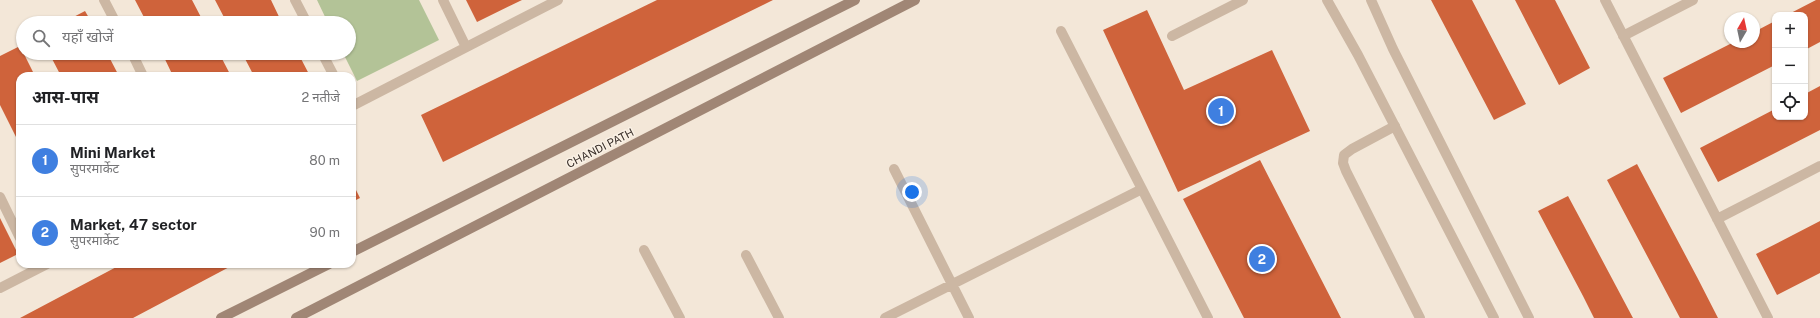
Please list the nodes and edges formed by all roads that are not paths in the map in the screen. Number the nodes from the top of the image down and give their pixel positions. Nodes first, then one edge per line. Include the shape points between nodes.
1 (104, 0) edge
2 (295, 0) edge
3 (443, 0) edge
4 (558, 0) edge
5 (855, 0) edge
6 (915, 0) edge
7 (1243, 0) edge
8 (1327, 0) edge
9 (1371, 0) edge
10 (1605, 0) edge
11 (1693, 0) edge
12 (112, 16) edge
13 (303, 16) edge
14 (1061, 31) dead end
15 (1172, 36) dead end
16 (1623, 36) junction
17 (466, 47) junction
18 (135, 60) edge
19 (326, 60) edge
20 (141, 72) edge
21 (332, 72) edge
22 (356, 104) edge
23 (1395, 126) junction
24 (1820, 166) edge
25 (894, 169) dead end
26 (1142, 189) junction
27 (0, 197) edge
28 (1717, 219) junction
29 (16, 230) edge
30 (356, 250) edge
31 (644, 250) dead end
32 (746, 255) dead end
33 (32, 268) edge
34 (321, 268) edge
35 (952, 284) junction
36 (0, 288) edge
37 (221, 318) edge
38 (296, 318) edge
39 (680, 318) edge
40 (779, 318) edge
41 (885, 318) edge
42 (969, 318) edge
43 (1208, 318) edge
44 (1420, 318) edge
45 (1494, 318) edge
46 (1529, 318) edge
47 (1768, 318) edge

1 - 12 street
2 - 13 street
3 - 17 street
4 - 17 street
5 - 30 main road, CHANDI PATH
6 - 38 main road, CHANDI PATH
7 - 15 street
8 - 23 street
9 - 46 street via 1393,49
10 - 16 street
11 - 16 street
14 - 26 street
16 - 28 street
17 - 22 street
18 - 20 street
19 - 21 street
23 - 44 street via 1352,149 1344,155 1343,163
23 - 45 street
24 - 28 street
25 - 35 street
26 - 35 street
26 - 43 street
27 - 29 street
28 - 47 street
31 - 39 street
32 - 40 street
33 - 36 street
34 - 37 main road
35 - 41 street
35 - 42 street

